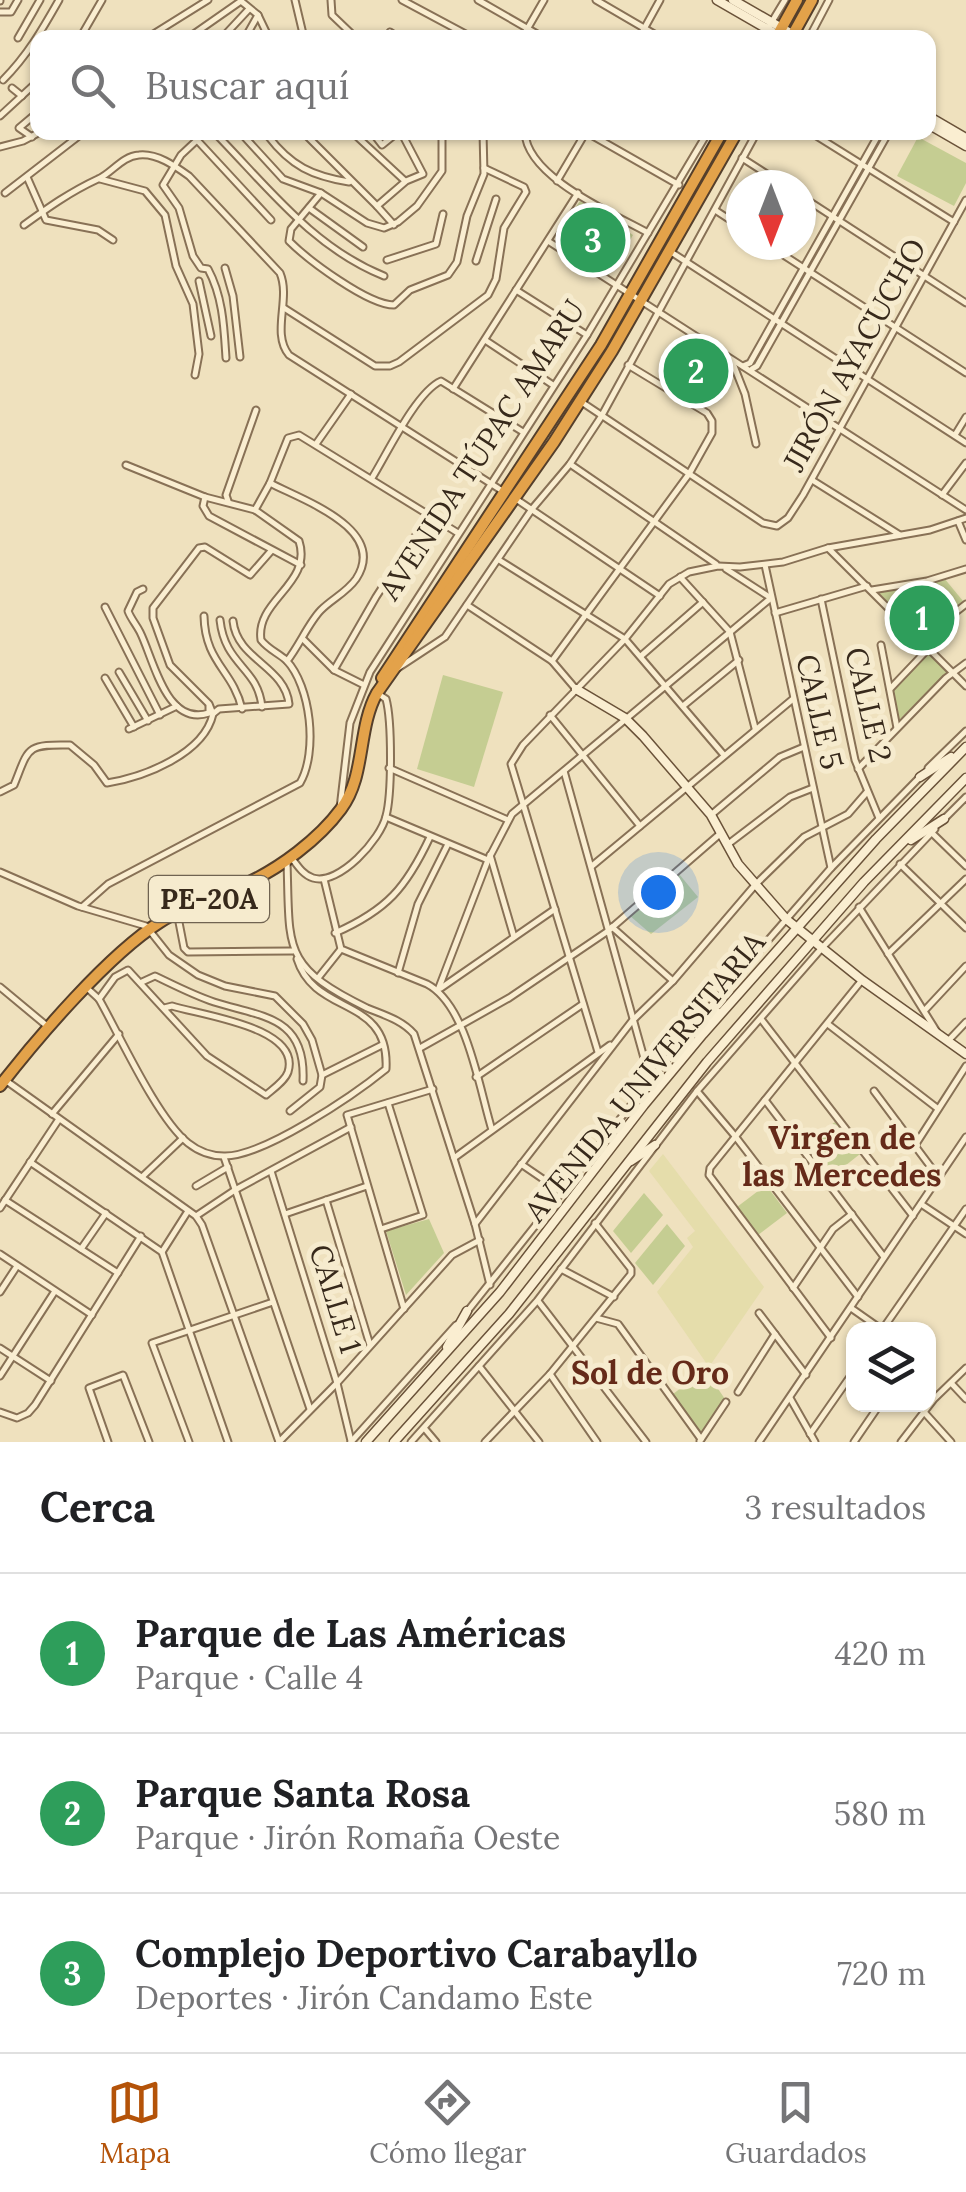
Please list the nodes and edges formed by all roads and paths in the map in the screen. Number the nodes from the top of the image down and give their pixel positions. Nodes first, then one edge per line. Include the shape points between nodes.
1 (18, 0) edge
2 (40, 0) edge
3 (59, 0) edge
4 (102, 0) edge
5 (208, 0) edge
6 (240, 0) edge
7 (295, 0) edge
8 (331, 0) edge
9 (402, 0) edge
10 (478, 0) edge
11 (544, 0) edge
12 (596, 0) edge
13 (660, 0) edge
14 (717, 0) edge
15 (733, 0) edge
16 (784, 0) edge
17 (797, 0) edge
18 (812, 0) edge
19 (829, 0) edge
20 (249, 9) junction
21 (0, 12) edge
22 (258, 16) junction
23 (527, 28) junction
24 (644, 28) junction
25 (41, 30) edge
26 (85, 30) edge
27 (160, 30) edge
28 (199, 30) edge
29 (229, 30) edge
30 (250, 30) edge
31 (266, 30) edge
32 (302, 30) edge
33 (348, 30) edge
34 (454, 30) edge
35 (530, 30) edge
36 (647, 30) edge
37 (774, 30) edge
38 (776, 30) edge
39 (780, 30) edge
40 (782, 30) edge
41 (783, 30) edge
42 (814, 30) edge
43 (18, 38) dead end
44 (30, 53) edge
45 (3, 80) dead end
46 (12, 88) dead end
47 (30, 88) edge
48 (22, 96) junction
49 (0, 116) edge
50 (30, 119) edge
51 (936, 121) edge
52 (936, 129) edge
53 (30, 136) edge
54 (30, 138) edge
55 (966, 138) edge
56 (74, 140) edge
57 (221, 140) edge
58 (247, 140) edge
59 (271, 140) edge
60 (311, 140) edge
61 (361, 140) edge
62 (403, 140) edge
63 (442, 140) edge
64 (482, 140) edge
65 (524, 140) edge
66 (581, 140) edge
67 (600, 140) edge
68 (704, 140) edge
69 (718, 140) edge
70 (731, 140) edge
71 (752, 140) edge
72 (822, 140) edge
73 (876, 140) edge
74 (883, 140) edge
75 (966, 146) edge
76 (0, 147) edge
77 (742, 158) junction
78 (174, 164) junction
79 (864, 167) junction
80 (484, 168) junction
81 (761, 170) edge
82 (422, 174) junction
83 (27, 177) junction
84 (100, 178) junction
85 (557, 180) junction
86 (406, 181) junction
87 (352, 182) junction
88 (679, 185) junction
89 (430, 190) junction
90 (4, 193) dead end
91 (321, 193) junction
92 (578, 193) junction
93 (496, 198) dead end
94 (966, 200) edge
95 (378, 206) junction
96 (816, 206) edge
97 (309, 208) junction
98 (715, 210) junction
99 (42, 212) junction
100 (443, 214) dead end
101 (726, 217) edge
102 (835, 219) junction
103 (272, 220) dead end
104 (298, 221) junction
105 (954, 222) junction
106 (24, 225) dead end
107 (394, 225) junction
108 (648, 234) junction
109 (114, 240) dead end
110 (548, 241) junction
111 (364, 247) dead end
112 (669, 251) junction
113 (387, 260) dead end
114 (791, 260) edge
115 (476, 261) dead end
116 (685, 261) junction
117 (224, 268) dead end
118 (807, 270) junction
119 (384, 276) dead end
120 (924, 276) junction
121 (199, 281) dead end
122 (616, 287) junction
123 (516, 290) junction
124 (635, 299) junction
125 (966, 303) edge
126 (284, 308) junction
127 (656, 312) junction
128 (778, 322) junction
129 (898, 329) junction
130 (586, 335) junction
131 (212, 336) dead end
132 (485, 340) junction
133 (226, 358) dead end
134 (240, 358) dead end
135 (731, 358) junction
136 (628, 365) junction
137 (746, 368) junction
138 (966, 372) edge
139 (195, 375) dead end
140 (868, 380) junction
141 (553, 385) junction
142 (454, 389) junction
143 (351, 394) junction
144 (580, 401) junction
145 (256, 410) dead end
146 (601, 416) junction
147 (966, 416) edge
148 (402, 427) junction
149 (840, 428) junction
150 (522, 432) junction
151 (955, 436) junction
152 (966, 443) edge
153 (316, 444) junction
154 (756, 444) dead end
155 (966, 463) edge
156 (126, 464) dead end
157 (570, 464) junction
158 (690, 474) junction
159 (372, 478) junction
160 (812, 480) junction
161 (270, 483) junction
162 (491, 484) junction
163 (942, 494) junction
164 (510, 496) junction
165 (205, 497) junction
166 (230, 503) junction
167 (532, 509) junction
168 (255, 510) junction
169 (966, 510) edge
170 (429, 515) junction
171 (966, 518) edge
172 (958, 521) junction
173 (655, 522) junction
174 (458, 534) junction
175 (903, 536) junction
176 (966, 540) edge
177 (828, 548) junction
178 (270, 551) junction
179 (499, 560) junction
180 (766, 565) junction
181 (300, 566) junction
182 (718, 566) junction
183 (620, 568) junction
184 (966, 570) edge
185 (680, 576) junction
186 (869, 588) junction
187 (143, 590) dead end
188 (660, 596) junction
189 (771, 598) junction
190 (821, 600) junction
191 (703, 602) junction
192 (966, 604) edge
193 (468, 605) junction
194 (104, 607) dead end
195 (775, 613) junction
196 (204, 616) dead end
197 (586, 616) junction
198 (220, 620) dead end
199 (234, 621) dead end
200 (730, 632) junction
201 (625, 639) junction
202 (921, 639) junction
203 (304, 640) junction
204 (881, 646) dead end
205 (929, 648) junction
206 (641, 657) junction
207 (739, 660) junction
208 (552, 661) junction
209 (287, 662) junction
210 (966, 662) edge
211 (334, 670) junction
212 (119, 672) dead end
213 (392, 672) junction
214 (954, 672) junction
215 (106, 678) dead end
216 (364, 685) junction
217 (664, 685) junction
218 (966, 686) edge
219 (576, 689) junction
220 (890, 689) junction
221 (378, 693) junction
222 (793, 698) junction
223 (209, 704) junction
224 (177, 706) junction
225 (682, 706) junction
226 (262, 707) junction
227 (242, 709) junction
228 (213, 714) junction
229 (550, 714) junction
230 (160, 715) junction
231 (625, 718) junction
232 (148, 721) junction
233 (754, 728) junction
234 (897, 728) junction
235 (966, 731) edge
236 (804, 747) junction
237 (965, 748) edge
238 (582, 754) junction
239 (724, 754) junction
240 (388, 768) junction
241 (858, 768) junction
242 (564, 771) junction
243 (920, 777) junction
244 (966, 778) edge
245 (686, 786) junction
246 (814, 788) junction
247 (0, 792) edge
248 (866, 792) junction
249 (966, 796) edge
250 (523, 805) junction
251 (340, 810) junction
252 (711, 815) junction
253 (386, 817) junction
254 (944, 818) junction
255 (879, 819) junction
256 (508, 820) junction
257 (640, 826) junction
258 (822, 828) junction
259 (931, 832) junction
260 (721, 834) junction
261 (430, 836) junction
262 (448, 844) junction
263 (728, 845) junction
264 (899, 848) junction
265 (288, 857) junction
266 (489, 858) junction
267 (900, 864) junction
268 (966, 866) edge
269 (590, 868) junction
270 (831, 868) junction
271 (0, 872) edge
272 (324, 879) junction
273 (966, 879) edge
274 (756, 884) junction
275 (940, 904) junction
276 (859, 907) junction
277 (82, 908) junction
278 (555, 910) junction
279 (177, 912) junction
280 (786, 919) junction
281 (796, 928) junction
282 (966, 928) edge
283 (149, 929) junction
284 (610, 929) junction
285 (335, 933) junction
286 (514, 938) junction
287 (811, 942) junction
288 (341, 949) junction
289 (821, 949) junction
290 (293, 951) junction
291 (888, 954) junction
292 (569, 958) junction
293 (297, 959) junction
294 (966, 966) edge
295 (398, 972) junction
296 (317, 979) junction
297 (862, 980) junction
298 (142, 982) junction
299 (673, 982) junction
300 (1, 988) edge
301 (87, 988) junction
302 (438, 990) junction
303 (99, 999) junction
304 (584, 1004) junction
305 (729, 1004) junction
306 (164, 1008) junction
307 (924, 1010) junction
308 (760, 1018) junction
309 (632, 1022) junction
310 (966, 1022) edge
311 (828, 1024) junction
312 (50, 1028) junction
313 (461, 1028) junction
314 (690, 1031) junction
315 (937, 1033) junction
316 (118, 1034) junction
317 (616, 1041) junction
318 (948, 1042) junction
319 (383, 1044) junction
320 (420, 1048) junction
321 (598, 1052) junction
322 (966, 1054) edge
323 (795, 1063) junction
324 (966, 1066) edge
325 (322, 1074) junction
326 (476, 1077) junction
327 (650, 1078) junction
328 (303, 1080) dead end
329 (2, 1083) edge
330 (433, 1089) junction
331 (697, 1091) junction
332 (874, 1091) dead end
333 (765, 1100) junction
334 (388, 1103) junction
335 (937, 1108) junction
336 (290, 1110) dead end
337 (52, 1114) junction
338 (59, 1119) junction
339 (350, 1127) junction
340 (492, 1130) junction
341 (736, 1136) junction
342 (184, 1138) junction
343 (966, 1138) edge
344 (655, 1145) junction
345 (914, 1147) junction
346 (224, 1156) junction
347 (454, 1158) junction
348 (30, 1162) junction
349 (521, 1164) junction
350 (228, 1166) junction
351 (623, 1167) junction
352 (271, 1171) junction
353 (142, 1178) junction
354 (939, 1178) junction
355 (196, 1186) dead end
356 (368, 1186) junction
357 (235, 1190) junction
358 (562, 1192) junction
359 (5, 1200) junction
360 (326, 1200) junction
361 (921, 1204) junction
362 (0, 1208) edge
363 (966, 1208) edge
364 (188, 1211) junction
365 (106, 1213) junction
366 (284, 1214) junction
367 (852, 1214) junction
368 (196, 1216) junction
369 (913, 1216) junction
370 (595, 1223) junction
371 (475, 1224) junction
372 (954, 1226) junction
373 (381, 1229) junction
374 (966, 1234) edge
375 (141, 1236) junction
376 (480, 1240) junction
377 (820, 1248) junction
378 (81, 1249) junction
379 (162, 1252) junction
380 (0, 1254) edge
381 (885, 1258) junction
382 (18, 1266) junction
383 (562, 1269) junction
384 (118, 1273) junction
385 (490, 1285) junction
386 (793, 1288) junction
387 (56, 1291) junction
388 (0, 1292) edge
389 (614, 1297) junction
390 (858, 1298) junction
391 (538, 1301) junction
392 (273, 1302) junction
393 (851, 1308) junction
394 (404, 1309) junction
395 (467, 1311) junction
396 (759, 1313) dead end
397 (92, 1315) junction
398 (235, 1315) junction
399 (596, 1318) junction
400 (871, 1322) edge
401 (888, 1322) edge
402 (191, 1330) junction
403 (775, 1334) junction
404 (831, 1338) junction
405 (370, 1346) junction
406 (574, 1346) junction
407 (0, 1348) edge
408 (13, 1356) junction
409 (440, 1360) junction
410 (479, 1366) junction
411 (966, 1368) edge
412 (550, 1374) junction
413 (806, 1375) junction
414 (0, 1376) edge
415 (50, 1381) junction
416 (337, 1382) junction
417 (846, 1382) edge
418 (951, 1383) junction
419 (738, 1392) dead end
420 (790, 1398) junction
421 (936, 1399) edge
422 (966, 1399) edge
423 (726, 1402) dead end
424 (310, 1409) junction
425 (516, 1409) junction
426 (0, 1412) edge
427 (875, 1412) edge
428 (924, 1412) joint
429 (424, 1428) junction
430 (810, 1434) junction
431 (700, 1441) edge
432 (108, 1442) edge
433 (148, 1442) edge
434 (189, 1442) edge
435 (228, 1442) edge
436 (279, 1442) edge
437 (351, 1442) edge
438 (366, 1442) edge
439 (394, 1442) edge
440 (411, 1442) edge
441 (436, 1442) edge
442 (486, 1442) edge
443 (539, 1442) edge
444 (597, 1442) edge
445 (646, 1442) edge
446 (759, 1442) edge
447 (815, 1442) edge
448 (854, 1442) edge
449 (902, 1442) edge
450 (951, 1442) edge

1 - 21 street via 11,12
2 - 43 street
3 - 25 street
4 - 26 street
5 - 27 street
6 - 20 street
6 - 28 street
7 - 32 street
8 - 33 street via 332,15
9 - 34 street
10 - 23 street
11 - 23 street
12 - 24 street
13 - 24 street
14 - 37 street
15 - 38 street
16 - 39 street
17 - 40 highway
18 - 41 highway
19 - 42 street
20 - 22 street
20 - 29 street
22 - 30 street
22 - 31 street
23 - 35 street
24 - 36 street
44 - 45 street
46 - 48 street
47 - 48 street
48 - 49 street
50 - 53 street via 19,128
51 - 55 street
52 - 75 street
54 - 76 street
56 - 83 street
57 - 104 street
58 - 91 street via 283,179
59 - 87 street via 293,165
60 - 87 street
61 - 86 street
62 - 82 street
63 - 89 street via 442,171
64 - 80 street
65 - 85 street
66 - 85 street
67 - 88 street
68 - 88 street, AVENIDA TÚPAC AMARU
69 - 124 highway, AVENIDA TÚPAC AMARU / PE-20A
70 - 112 highway, AVENIDA TÚPAC AMARU / PE-20A
71 - 77 street
72 - 79 street
73 - 79 street
74 - 79 street
77 - 81 street
77 - 98 street
78 - 84 street via 139,155
78 - 103 street via 197,140
78 - 126 street via 280,273
78 - 133 street via 162,186 184,220 193,256 211,274
79 - 102 street
79 - 105 street
80 - 104 street via 452,270 390,306 339,281 292,244 289,233
80 - 126 street via 525,189 504,228 496,279 488,294 394,365 364,362
82 - 86 street
82 - 89 street
83 - 90 street
83 - 99 street
84 - 99 street
84 - 139 street via 146,191 165,216 193,304
85 - 92 street
86 - 95 street
87 - 95 street
88 - 108 street, AVENIDA TÚPAC AMARU
89 - 107 street
91 - 97 street
91 - 107 street via 367,223
92 - 108 street
92 - 110 street
93 - 115 street
94 - 105 street, JIRÓN AYACUCHO
95 - 107 street
96 - 102 street
97 - 104 street
97 - 111 street
98 - 101 street
98 - 116 street
99 - 106 street
99 - 109 street via 48,221 98,230
100 - 113 street via 436,244
102 - 118 street
102 - 120 street
104 - 119 street via 346,258
105 - 120 street, JIRÓN AYACUCHO
108 - 122 street, AVENIDA TÚPAC AMARU
110 - 122 street
110 - 123 street
112 - 116 street
112 - 124 highway, AVENIDA TÚPAC AMARU / PE-20A
114 - 118 street
116 - 127 street
116 - 128 street
117 - 134 street
118 - 128 street
118 - 129 street
120 - 125 street
120 - 129 street, JIRÓN AYACUCHO
121 - 131 street
122 - 124 street
122 - 130 street, AVENIDA TÚPAC AMARU
123 - 130 street
123 - 132 street
124 - 127 street
124 - 144 highway, AVENIDA TÚPAC AMARU / PE-20A
124 - 164 highway, AVENIDA TÚPAC AMARU / PE-20A
126 - 143 street via 281,338 289,355
127 - 135 street
127 - 136 street
128 - 137 street via 758,366
128 - 140 street
129 - 138 street
129 - 140 street, JIRÓN AYACUCHO
130 - 141 street, AVENIDA TÚPAC AMARU
132 - 141 street
132 - 142 street
135 - 137 street
135 - 154 street
136 - 146 street
136 - 158 street via 712,421
137 - 149 street
140 - 149 street, JIRÓN AYACUCHO
140 - 151 street
141 - 150 street, AVENIDA TÚPAC AMARU
142 - 148 street via 433,385
142 - 150 street
143 - 148 street
143 - 153 street
144 - 146 street
144 - 164 highway, AVENIDA TÚPAC AMARU / PE-20A
145 - 166 street via 226,495
146 - 157 street
146 - 158 street
147 - 151 street
148 - 159 street
148 - 162 street
149 - 160 street, JIRÓN AYACUCHO
149 - 163 street
150 - 162 street, AVENIDA TÚPAC AMARU
151 - 152 street
153 - 159 street
153 - 161 street via 288,438
155 - 163 street
156 - 165 street
157 - 167 street
157 - 173 street
158 - 160 street, JIRÓN AYACUCHO via 777,526
158 - 173 street
159 - 170 street
160 - 175 street
161 - 168 street
161 - 203 street via 328,510 363,553 356,578 319,612
162 - 164 street
162 - 174 street, AVENIDA TÚPAC AMARU
163 - 169 street
164 - 167 street
164 - 213 highway, AVENIDA TÚPAC AMARU / PE-20A
164 - 221 highway, AVENIDA TÚPAC AMARU / PE-20A via 387,667
165 - 166 street
165 - 178 street via 209,516
166 - 168 street
167 - 179 street
167 - 183 street
168 - 181 street via 298,541
170 - 174 street
170 - 211 street
171 - 172 street
172 - 175 street
172 - 176 street
173 - 182 street
173 - 183 street
174 - 216 street, AVENIDA TÚPAC AMARU
175 - 177 street
177 - 180 street
177 - 186 street
178 - 181 street
178 - 223 street via 250,575 199,548 153,608 170,665
179 - 193 street
179 - 197 street
180 - 182 street
180 - 189 street, CALLE 5
181 - 209 street via 260,629 267,648
182 - 185 street
182 - 189 street
183 - 188 street
183 - 197 street
184 - 186 street
185 - 188 street
185 - 191 street
186 - 190 street
186 - 202 street
187 - 224 street via 128,607 129,616
188 - 201 street
189 - 195 street, CALLE 5
189 - 200 street
190 - 195 street
190 - 241 street, CALLE 2
191 - 200 street
191 - 206 street
192 - 202 street
193 - 208 street
193 - 213 street via 440,643
194 - 230 street
195 - 222 street, CALLE 5
196 - 227 street via 209,650 236,686
197 - 201 street
197 - 208 street
198 - 226 street via 226,647 258,687
199 - 226 street via 244,650 287,692 289,704
200 - 207 street
200 - 217 street
201 - 206 street
201 - 219 street
202 - 205 street
203 - 209 street
203 - 211 street
204 - 220 street
205 - 214 street
205 - 220 street
206 - 217 street
207 - 225 street
207 - 233 street
208 - 219 street
209 - 277 street via 308,708 309,757 300,782 108,884
210 - 214 street
211 - 216 street
212 - 232 street
213 - 221 highway, AVENIDA TÚPAC AMARU / PE-20A
214 - 218 street
214 - 234 street
215 - 232 street via 131,728
216 - 251 street, AVENIDA TÚPAC AMARU via 350,723
217 - 225 street
217 - 231 street
219 - 229 street
219 - 231 street
220 - 234 street
221 - 240 street via 388,708
221 - 251 highway, AVENIDA TÚPAC AMARU / PE-20A
222 - 233 street
222 - 236 street, CALLE 5
223 - 224 street via 209,714 191,716
223 - 228 street
224 - 230 street
225 - 239 street
226 - 227 street
227 - 228 street
228 - 247 street via 206,730 170,764 138,776 108,783 78,749 59,745 28,750 14,785
229 - 238 street
229 - 250 street via 511,764
230 - 232 street
231 - 238 street
231 - 245 street
233 - 239 street
234 - 241 street
235 - 243 street
236 - 246 street, CALLE 5
236 - 252 street via 780,757
237 - 243 street
237 - 281 street, AVENIDA UNIVERSITARIA
238 - 242 street
238 - 257 street
239 - 245 street
240 - 253 street
240 - 256 street
241 - 248 street, CALLE 2
242 - 250 street
242 - 269 street
243 - 255 street
244 - 264 street, AVENIDA UNIVERSITARIA
245 - 252 street
245 - 257 street
246 - 258 street, CALLE 5
246 - 263 street via 790,797
248 - 255 street, CALLE 2
248 - 258 street via 848,814
249 - 254 street
250 - 256 street
250 - 278 street
251 - 265 highway, AVENIDA TÚPAC AMARU / PE-20A
252 - 260 street
253 - 261 street
253 - 272 street via 359,856
254 - 259 street
254 - 264 street
255 - 270 street
256 - 266 street
257 - 269 street
258 - 270 street, CALLE 5
258 - 274 street
259 - 267 street
259 - 268 street
260 - 263 street
260 - 284 street
261 - 262 street
261 - 285 street via 392,898
262 - 266 street
262 - 295 street via 418,904
263 - 274 street
264 - 287 street, AVENIDA UNIVERSITARIA
265 - 272 street via 303,873
265 - 279 highway, AVENIDA TÚPAC AMARU / PE-20A via 247,883
265 - 290 street
266 - 286 street
266 - 302 street
267 - 275 street
267 - 276 street
269 - 284 street
270 - 280 street
271 - 277 street
272 - 285 street
273 - 275 street
274 - 280 street
274 - 299 street
275 - 282 street
275 - 291 street
276 - 289 street
276 - 291 street
277 - 283 street
278 - 286 street
278 - 292 street
279 - 283 highway, AVENIDA TÚPAC AMARU / PE-20A
279 - 290 street via 188,952
280 - 281 street
280 - 314 street
281 - 287 street
281 - 305 street, AVENIDA UNIVERSITARIA
283 - 301 highway, AVENIDA TÚPAC AMARU / PE-20A
283 - 325 street via 198,974 275,996 303,1024
284 - 292 street
284 - 299 street
284 - 309 street
285 - 288 street
286 - 302 street
287 - 289 street
287 - 351 street, AVENIDA UNIVERSITARIA
288 - 295 street
288 - 296 street
289 - 297 street
289 - 308 street
290 - 293 street
291 - 307 street
292 - 304 street
292 - 313 street
293 - 296 street
293 - 319 street via 302,974 325,996 368,1017
294 - 307 street
295 - 302 street
296 - 320 street via 404,1025
297 - 311 street
297 - 315 street
298 - 303 street via 124,970
298 - 306 street
298 - 328 street via 155,976 273,1018 303,1053
299 - 309 street
300 - 312 street
301 - 303 street
301 - 312 highway, AVENIDA TÚPAC AMARU / PE-20A
302 - 313 street
303 - 316 street
304 - 321 street
304 - 326 street
305 - 314 street
305 - 409 street, AVENIDA UNIVERSITARIA
306 - 306 street via 270,1034 286,1055 286,1077 266,1096 207,1056
307 - 315 street
308 - 323 street
308 - 331 street
309 - 317 street
309 - 327 street
310 - 318 street
311 - 323 street
311 - 335 street
312 - 329 highway, AVENIDA TÚPAC AMARU / PE-20A
313 - 320 street
313 - 326 street
314 - 327 street
315 - 318 street
316 - 337 street
316 - 342 street via 165,1119
317 - 321 street
317 - 349 street
318 - 322 street
319 - 325 street
319 - 346 street via 386,1069 379,1075 262,1147
320 - 330 street
321 - 340 street
323 - 333 street
323 - 369 street
324 - 335 street
325 - 336 street via 320,1087
326 - 340 street
327 - 358 street
329 - 337 street
330 - 334 street
330 - 347 street
331 - 341 street
331 - 344 street
332 - 345 street
333 - 341 street
333 - 367 street
334 - 339 street via 347,1115
334 - 373 street via 423,1214
335 - 345 street
337 - 338 street
338 - 348 street
338 - 353 street
339 - 352 street
339 - 356 street
340 - 347 street
341 - 377 street
341 - 386 street via 709,1175
342 - 346 street via 207,1154
342 - 353 street
343 - 354 street
344 - 351 street
344 - 370 street
345 - 354 street
346 - 350 street
347 - 371 street
348 - 359 street
348 - 365 street
349 - 358 street
349 - 371 street
350 - 355 street
350 - 357 street
351 - 439 street, AVENIDA UNIVERSITARIA via 509,1314
352 - 357 street
352 - 366 street, CALLE 1
353 - 364 street
354 - 361 street
356 - 360 street
356 - 373 street
357 - 368 street
357 - 392 street
358 - 385 street
359 - 362 street
359 - 378 street
360 - 366 street
360 - 405 street
361 - 369 street
361 - 372 street
363 - 372 street
364 - 368 street
364 - 379 street
365 - 375 street
365 - 378 street
366 - 416 street, CALLE 1
367 - 377 street
367 - 381 street
368 - 398 street
369 - 381 street
370 - 383 street
370 - 389 street via 632,1272
371 - 376 street
372 - 374 street
372 - 401 street
373 - 394 street
375 - 379 street
375 - 384 street
376 - 385 street
376 - 394 street via 452,1255
377 - 386 street
377 - 390 street
378 - 384 street
379 - 402 street
380 - 382 street
381 - 390 street
382 - 387 street
382 - 388 street
383 - 389 street
383 - 391 street
384 - 397 street
385 - 395 street
386 - 404 street
387 - 397 street
387 - 408 street
389 - 399 street
390 - 393 street
391 - 406 street
391 - 410 street
392 - 398 street
392 - 424 street
393 - 400 street
393 - 404 street
394 - 405 street
395 - 409 street
395 - 437 street
396 - 403 street
397 - 415 street
398 - 402 street
398 - 436 street
399 - 406 street
399 - 431 street via 618,1324
402 - 434 street via 152,1343
402 - 435 street
403 - 413 street
403 - 419 street
404 - 413 street
405 - 416 street
406 - 412 street
406 - 445 street
407 - 408 street
408 - 414 street
408 - 415 street
409 - 438 street, AVENIDA UNIVERSITARIA
410 - 425 street
410 - 429 street
411 - 418 street
412 - 425 street
412 - 444 street
413 - 420 street
415 - 426 street via 23,1417
416 - 424 street
416 - 437 street, CALLE 1
417 - 430 street
418 - 421 street
418 - 422 street
420 - 430 street
420 - 446 street
423 - 431 street
424 - 436 street
425 - 442 street
425 - 443 street
427 - 448 street
428 - 449 street
428 - 450 street
429 - 440 street
429 - 441 street
430 - 447 street
432 - 433 street via 90,1388 122,1375

